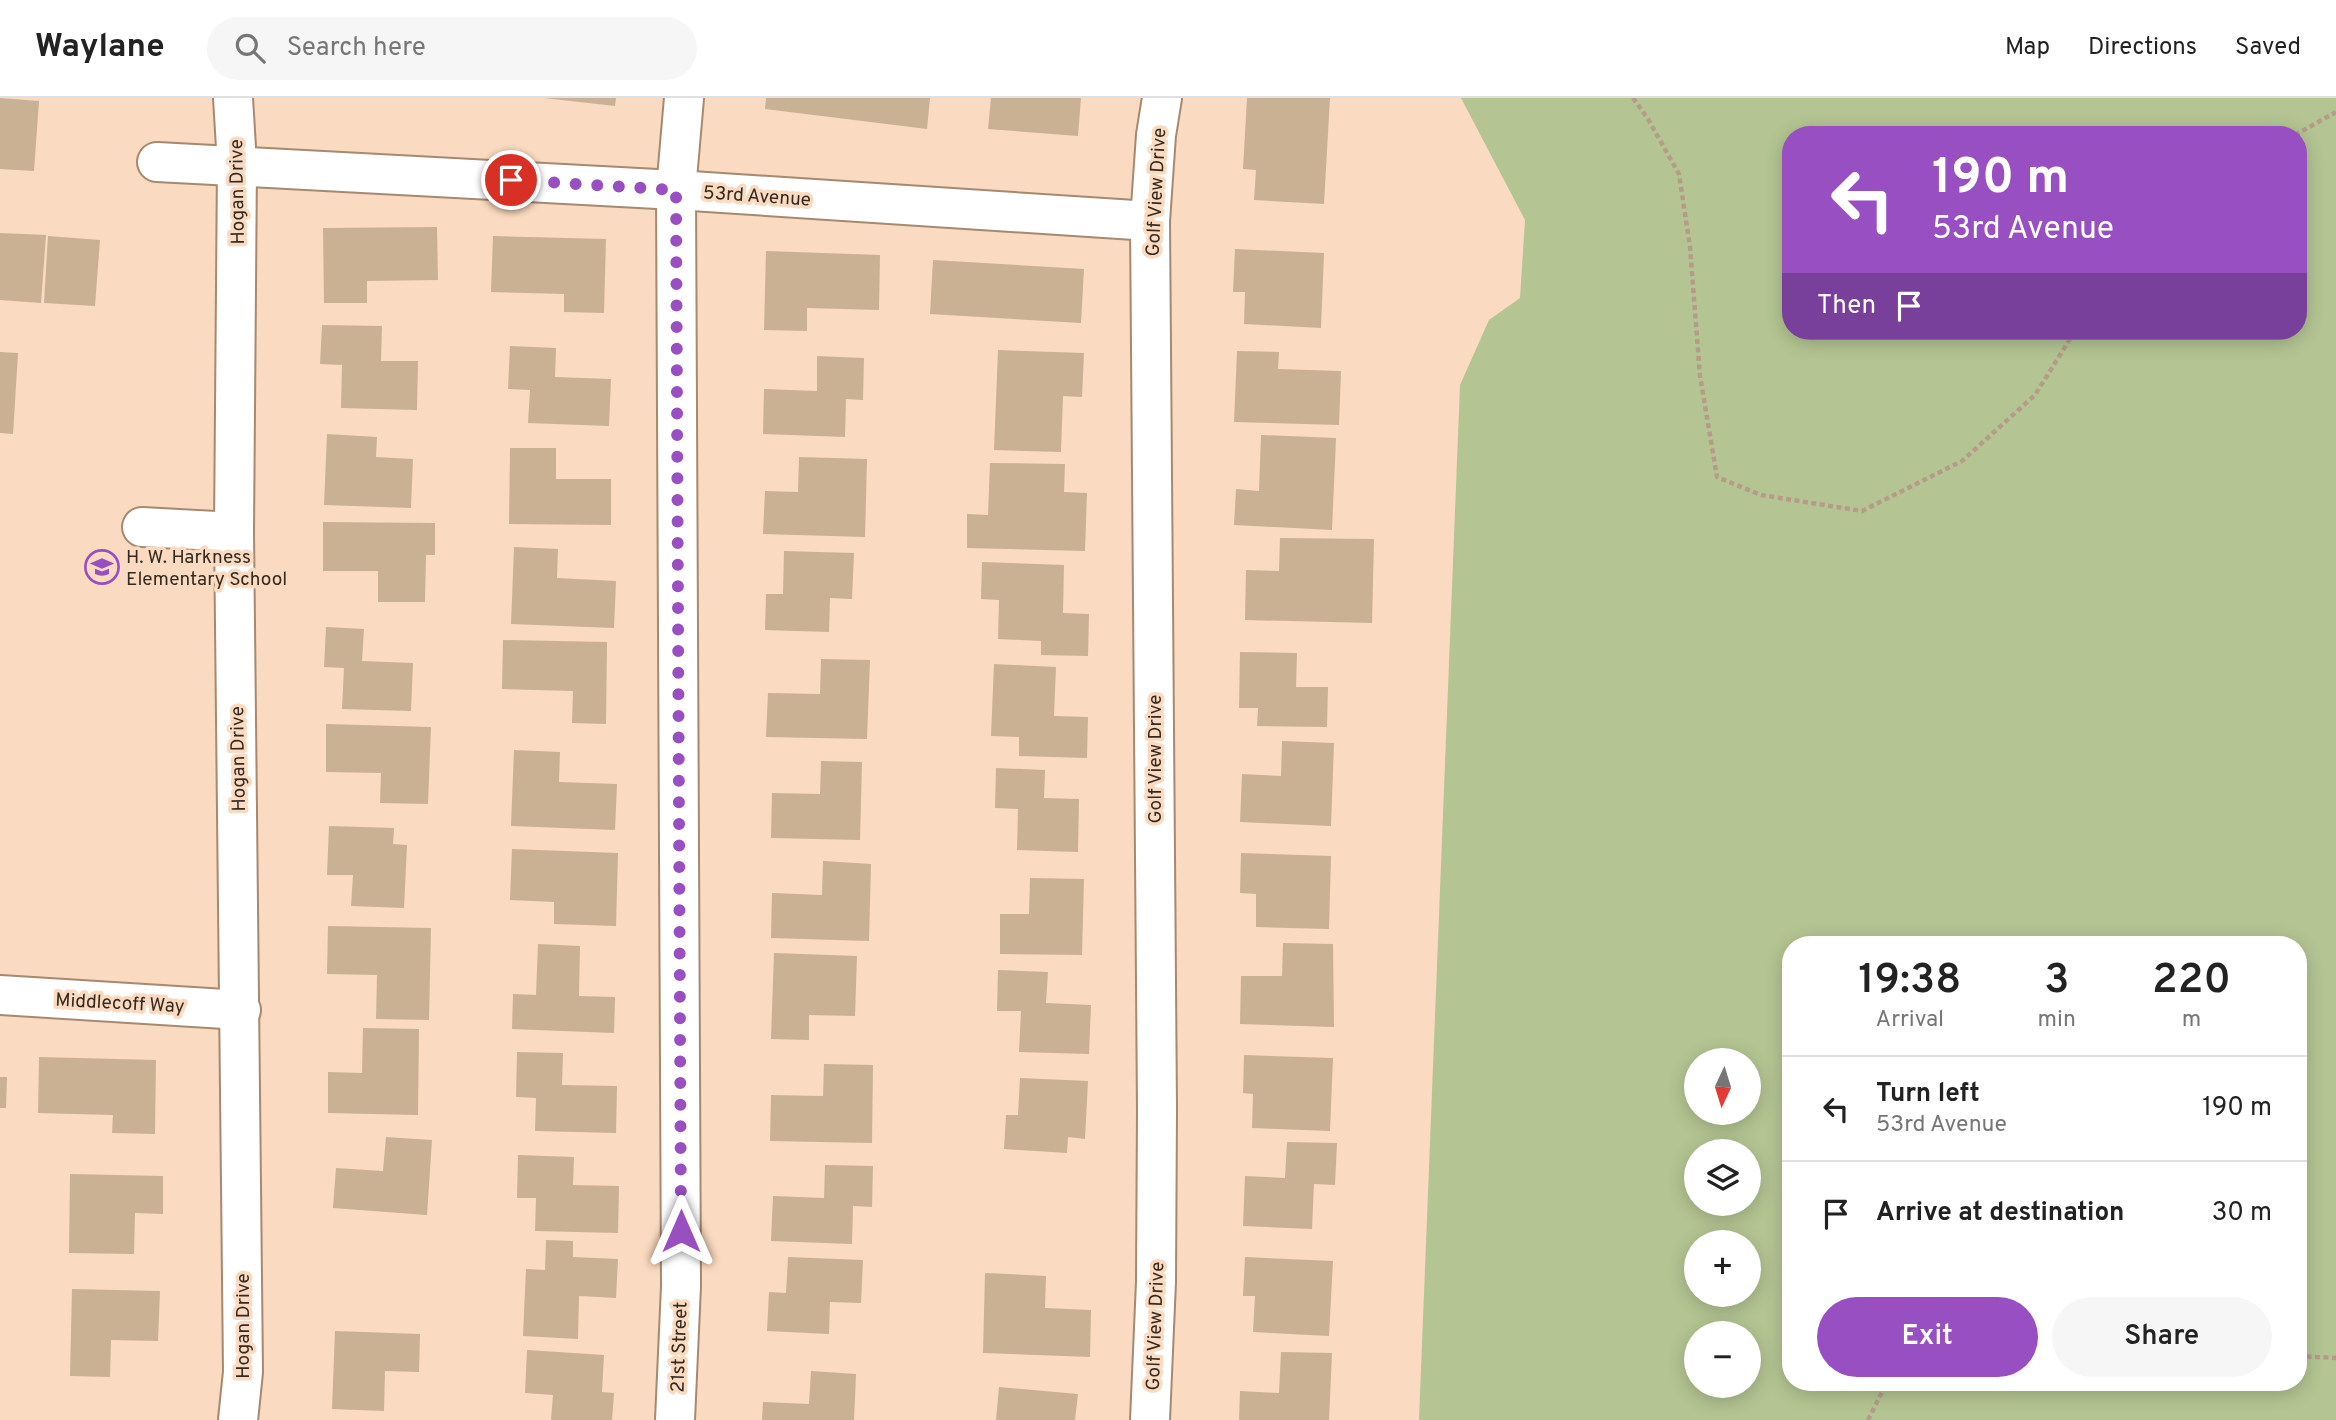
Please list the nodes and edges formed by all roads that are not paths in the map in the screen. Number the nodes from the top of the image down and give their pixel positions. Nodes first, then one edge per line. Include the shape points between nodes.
1 (233, 98) edge
2 (684, 98) edge
3 (1162, 98) edge
4 (157, 162) dead end
5 (237, 164) junction
6 (676, 190) junction
7 (1150, 221) junction
8 (142, 527) dead end
9 (234, 532) junction
10 (0, 995) edge
11 (241, 1010) junction
12 (239, 1420) edge
13 (675, 1420) edge
14 (1150, 1420) edge

1 - 5 street, Hogan Drive
2 - 6 street, 21st Street
3 - 7 street, Golf View Drive
4 - 5 street, 53rd Avenue
5 - 6 street, 53rd Avenue
5 - 9 street, Hogan Drive
6 - 7 street, 53rd Avenue
6 - 13 street, 21st Street via 681,1286
7 - 14 street, Golf View Drive via 1157,1111
8 - 9 street
9 - 11 street, Hogan Drive
10 - 11 street, Middlecoff Way
11 - 12 street, Hogan Drive via 243,1372

